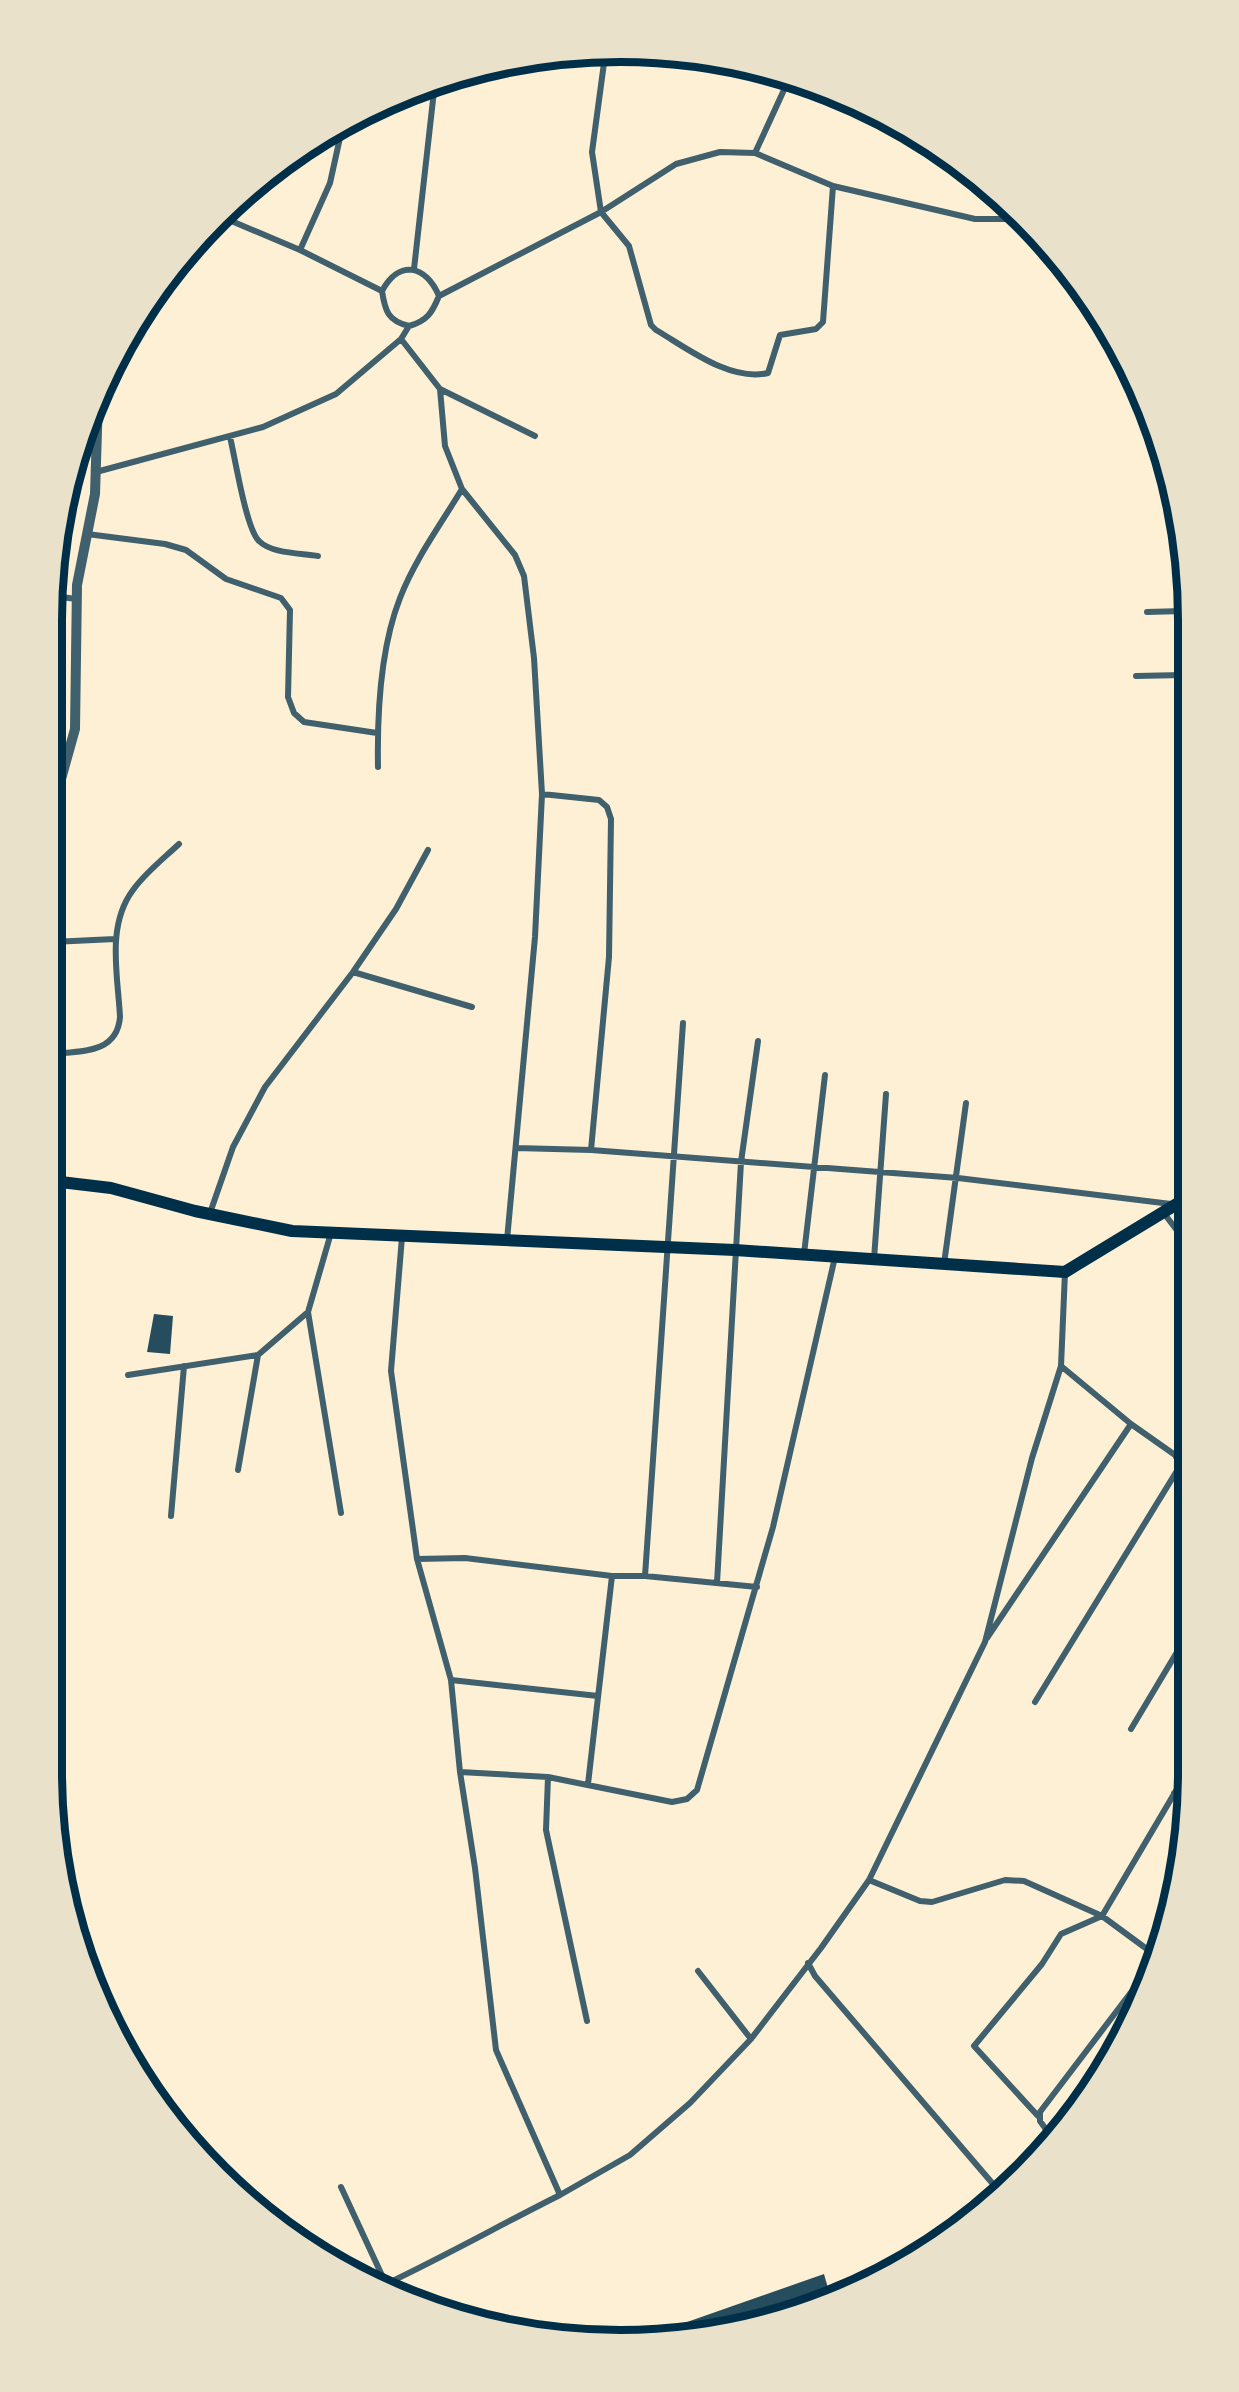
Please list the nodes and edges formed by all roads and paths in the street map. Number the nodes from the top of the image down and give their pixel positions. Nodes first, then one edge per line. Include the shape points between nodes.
1 (604, 62) edge
2 (785, 87) edge
3 (434, 93) edge
4 (340, 136) edge
5 (755, 153) junction
6 (833, 186) junction
7 (602, 212) junction
8 (1008, 219) edge
9 (230, 220) edge
10 (300, 250) junction
11 (414, 269) junction
12 (382, 291) junction
13 (439, 296) junction
14 (409, 326) junction
15 (401, 339) junction
16 (440, 389) junction
17 (97, 423) edge
18 (535, 436) dead end
19 (230, 437) junction
20 (96, 472) junction
21 (462, 489) junction
22 (87, 534) junction
23 (318, 556) dead end
24 (63, 597) edge
25 (76, 599) junction
26 (1178, 611) edge
27 (1147, 612) dead end
28 (1178, 675) edge
29 (1136, 676) dead end
30 (377, 733) junction
31 (378, 767) dead end
32 (62, 776) edge
33 (542, 794) junction
34 (179, 844) dead end
35 (428, 850) dead end
36 (115, 939) junction
37 (62, 942) edge
38 (353, 972) junction
39 (472, 1007) dead end
40 (683, 1023) dead end
41 (758, 1041) dead end
42 (62, 1053) edge
43 (825, 1075) dead end
44 (886, 1094) dead end
45 (966, 1103) dead end
46 (516, 1148) junction
47 (591, 1150) junction
48 (672, 1156) junction
49 (741, 1162) junction
50 (813, 1168) junction
51 (882, 1174) junction
52 (958, 1178) junction
53 (62, 1181) edge
54 (1178, 1202) edge
55 (1178, 1203) edge
56 (1163, 1212) junction
57 (210, 1214) junction
58 (1178, 1232) edge
59 (331, 1233) junction
60 (402, 1237) junction
61 (507, 1240) junction
62 (666, 1247) junction
63 (735, 1250) junction
64 (804, 1254) junction
65 (835, 1256) junction
66 (874, 1259) junction
67 (944, 1264) junction
68 (1065, 1272) junction
69 (308, 1312) junction
70 (258, 1355) junction
71 (184, 1366) junction
72 (1061, 1366) junction
73 (128, 1375) dead end
74 (1131, 1424) junction
75 (1178, 1452) edge
76 (1176, 1457) joint
77 (238, 1470) dead end
78 (1178, 1472) edge
79 (341, 1513) dead end
80 (171, 1516) dead end
81 (417, 1559) junction
82 (612, 1576) junction
83 (645, 1576) junction
84 (717, 1583) junction
85 (757, 1587) junction
86 (985, 1642) junction
87 (1178, 1650) edge
88 (451, 1680) junction
89 (598, 1696) junction
90 (1035, 1702) dead end
91 (1131, 1729) dead end
92 (460, 1772) junction
93 (548, 1777) junction
94 (588, 1784) junction
95 (1177, 1788) edge
96 (1174, 1793) junction
97 (1177, 1794) edge
98 (869, 1880) junction
99 (1102, 1916) junction
100 (1149, 1950) edge
101 (808, 1963) junction
102 (698, 1971) dead end
103 (1134, 1989) edge
104 (587, 2021) dead end
105 (751, 2039) junction
106 (1038, 2116) junction
107 (1047, 2130) edge
108 (994, 2185) edge
109 (341, 2187) dead end
110 (560, 2195) junction
111 (383, 2278) edge
112 (391, 2281) edge

1 - 7 street via 592,152
2 - 5 street
3 - 11 street
4 - 10 street via 330,183
5 - 6 street
5 - 7 street via 720,152 676,164
6 - 7 street via 823,322 816,329 780,335 768,373 758,375 725,369 651,325 629,246
6 - 8 street via 975,219
7 - 13 street
9 - 10 street
10 - 12 street
11 - 12 street via 400,270 388,279
11 - 13 street via 433,280
12 - 14 street via 385,311 395,322
13 - 14 street via 432,313 423,322
14 - 15 street
15 - 16 street
15 - 19 street via 336,394 263,428
16 - 18 street
16 - 21 street via 445,446
17 - 20 street
19 - 20 street
19 - 23 street via 250,523 259,541 274,549
20 - 22 street
21 - 30 street via 400,598 387,642
21 - 33 street via 515,555 524,576 534,658
22 - 25 street
22 - 30 street via 186,550 226,579 281,598 290,610 288,697 294,713 304,722
24 - 25 street
25 - 32 street via 75,729
26 - 27 street
28 - 29 street
30 - 31 street
33 - 46 street via 535,937
33 - 47 street via 599,800 607,807 611,819 609,957
34 - 36 street via 132,891 123,907
35 - 38 street via 396,909
36 - 37 street
36 - 42 street via 119,1029 114,1039 96,1050
38 - 39 street
38 - 57 street via 266,1087 233,1147
40 - 48 street
41 - 49 street
43 - 50 street
44 - 51 street
45 - 52 street
46 - 47 street
46 - 61 street
47 - 48 street
48 - 49 street
48 - 62 street
49 - 50 street
49 - 63 street
50 - 51 street
50 - 64 street
51 - 52 street
51 - 66 street
52 - 54 street
52 - 67 street
53 - 57 main road via 111,1188
55 - 56 main road
56 - 58 street
56 - 68 main road
57 - 59 main road via 292,1231
59 - 60 main road
59 - 69 street
60 - 61 main road
60 - 81 street via 391,1371
61 - 62 main road
62 - 63 main road
62 - 83 street
63 - 64 main road
63 - 84 street
64 - 65 main road
65 - 66 main road
65 - 85 street
66 - 67 main road
67 - 68 main road
68 - 72 street
69 - 70 street
69 - 79 street
70 - 71 street
70 - 77 street
71 - 73 street
71 - 80 street
72 - 74 street
72 - 86 street via 1032,1458
74 - 76 street
74 - 86 street
75 - 76 street
78 - 90 street
81 - 82 street via 465,1558
81 - 88 street
82 - 83 street
82 - 89 street
83 - 84 street
84 - 85 street
85 - 94 street via 697,1790 687,1799 672,1802
86 - 98 street
87 - 91 street
88 - 89 street
88 - 92 street
89 - 94 street
92 - 93 street
92 - 110 street via 496,2050
93 - 94 street
93 - 104 street via 546,1830
95 - 96 street
96 - 97 street
96 - 99 street
98 - 99 street via 920,1901 932,1902 1005,1880 1024,1881
98 - 101 street
99 - 100 street
99 - 106 street via 1061,1934 1042,1964 974,2046
101 - 105 street
101 - 108 street
102 - 105 street
103 - 106 street
105 - 110 street via 690,2103 630,2155
106 - 107 street
109 - 111 street
110 - 112 street

